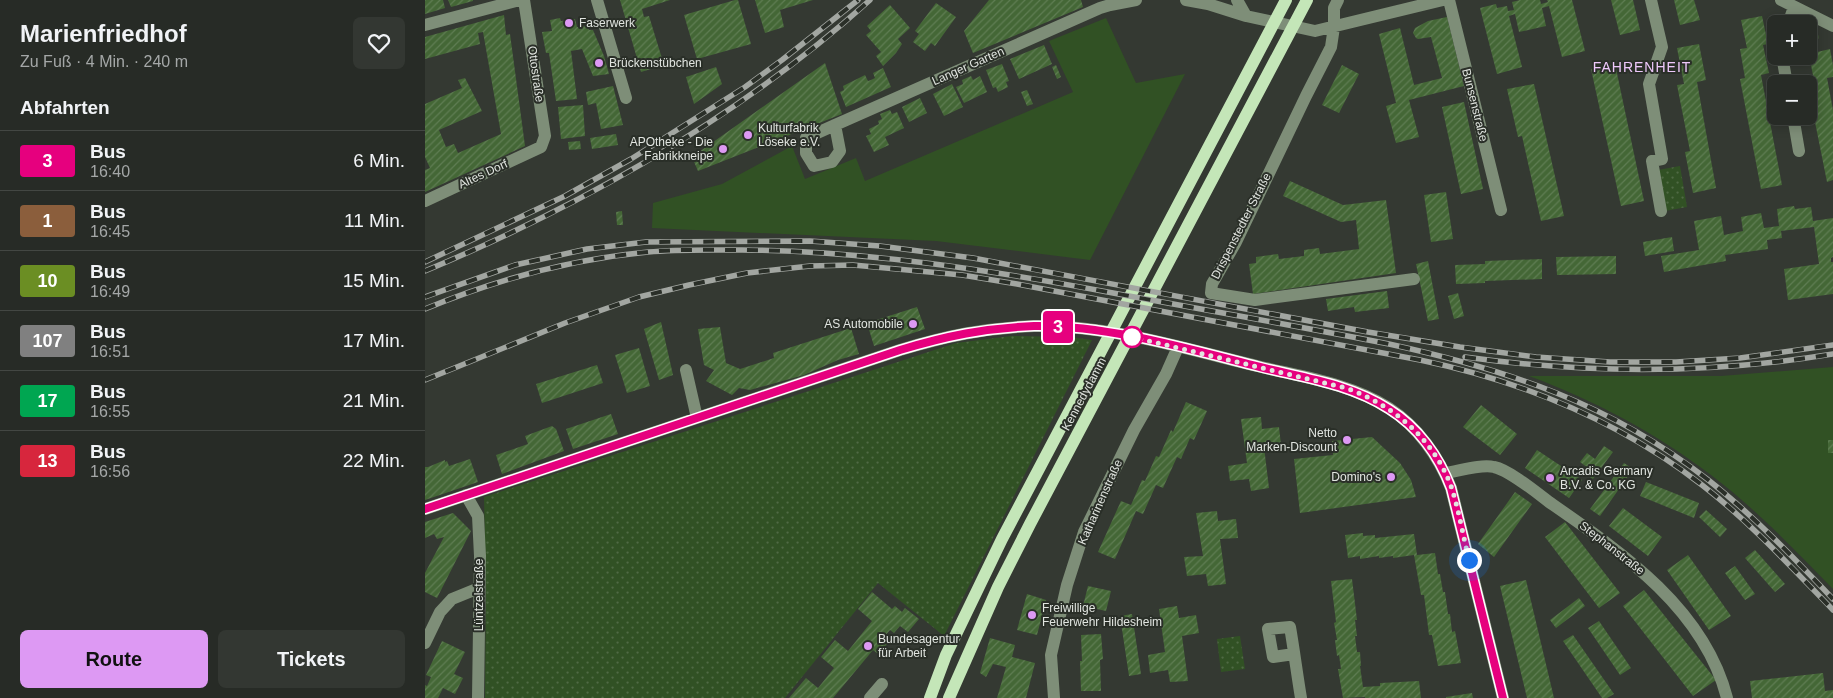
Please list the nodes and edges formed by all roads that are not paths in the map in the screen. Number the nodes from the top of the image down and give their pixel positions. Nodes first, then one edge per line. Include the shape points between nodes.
1 (522, 0) edge
2 (597, 0) edge
3 (1136, 0) edge
4 (1186, 0) edge
5 (1237, 0) edge
6 (1307, 0) edge
7 (1338, 0) edge
8 (1443, 0) edge
9 (1449, 0) edge
10 (1651, 0) edge
11 (1781, 0) edge
12 (1098, 4) edge
13 (1283, 6) edge
14 (1794, 7) junction
15 (1791, 15) edge
16 (1246, 16) junction
17 (425, 24) edge
18 (1833, 26) edge
19 (1334, 27) junction
20 (626, 98) dead end
21 (835, 124) dead end
22 (1794, 125) edge
23 (541, 147) joint
24 (1799, 152) dead end
25 (425, 201) edge
26 (1501, 210) dead end
27 (1661, 211) dead end
28 (1414, 279) dead end
29 (1178, 347) junction
30 (686, 370) dead end
31 (697, 418) junction
32 (1445, 473) junction
33 (466, 496) junction
34 (425, 509) edge
35 (479, 588) junction
36 (425, 643) edge
37 (1294, 654) dead end
38 (882, 684) dead end
39 (478, 698) edge
40 (870, 698) edge
41 (930, 698) edge
42 (949, 698) edge
43 (1054, 698) edge
44 (1301, 698) edge
45 (1503, 698) edge
46 (1727, 698) edge

1 - 17 street
1 - 23 street, Ottostraße via 545,136
2 - 20 street
3 - 12 street, Langer Garten
4 - 16 street
5 - 16 street
6 - 42 main road, Kennedydamm via 998,588
7 - 19 street, Drispenstedter Straße via 1334,8
8 - 19 street
9 - 26 street, Bunsenstraße
10 - 27 street via 1663,47 1649,84 1662,159 1652,161
11 - 14 street
12 - 21 street, Langer Garten
13 - 41 main road, Kennedydamm via 1002,539 946,655
14 - 15 street
14 - 18 street
16 - 19 street via 1315,31
19 - 28 street, Drispenstedter Straße via 1331,47 1236,242 1212,284 1211,293 1255,300
22 - 24 street
23 - 25 street, Altes Dorf
29 - 31 street via 1075,328 1035,326 970,332 900,350
29 - 32 street via 1360,392 1404,419 1424,440
29 - 43 street, Katharinenstraße via 1084,532 1067,585 1051,655
30 - 31 street
31 - 33 street
32 - 45 street via 1455,501
32 - 46 street, Stephanstraße via 1487,466 1497,468 1525,484 1613,547 1674,603 1709,652
33 - 34 street
33 - 35 street, Lüntzelstraße via 478,516
35 - 36 street via 452,599 440,612
35 - 39 street, Lüntzelstraße
37 - 44 street
38 - 40 street

